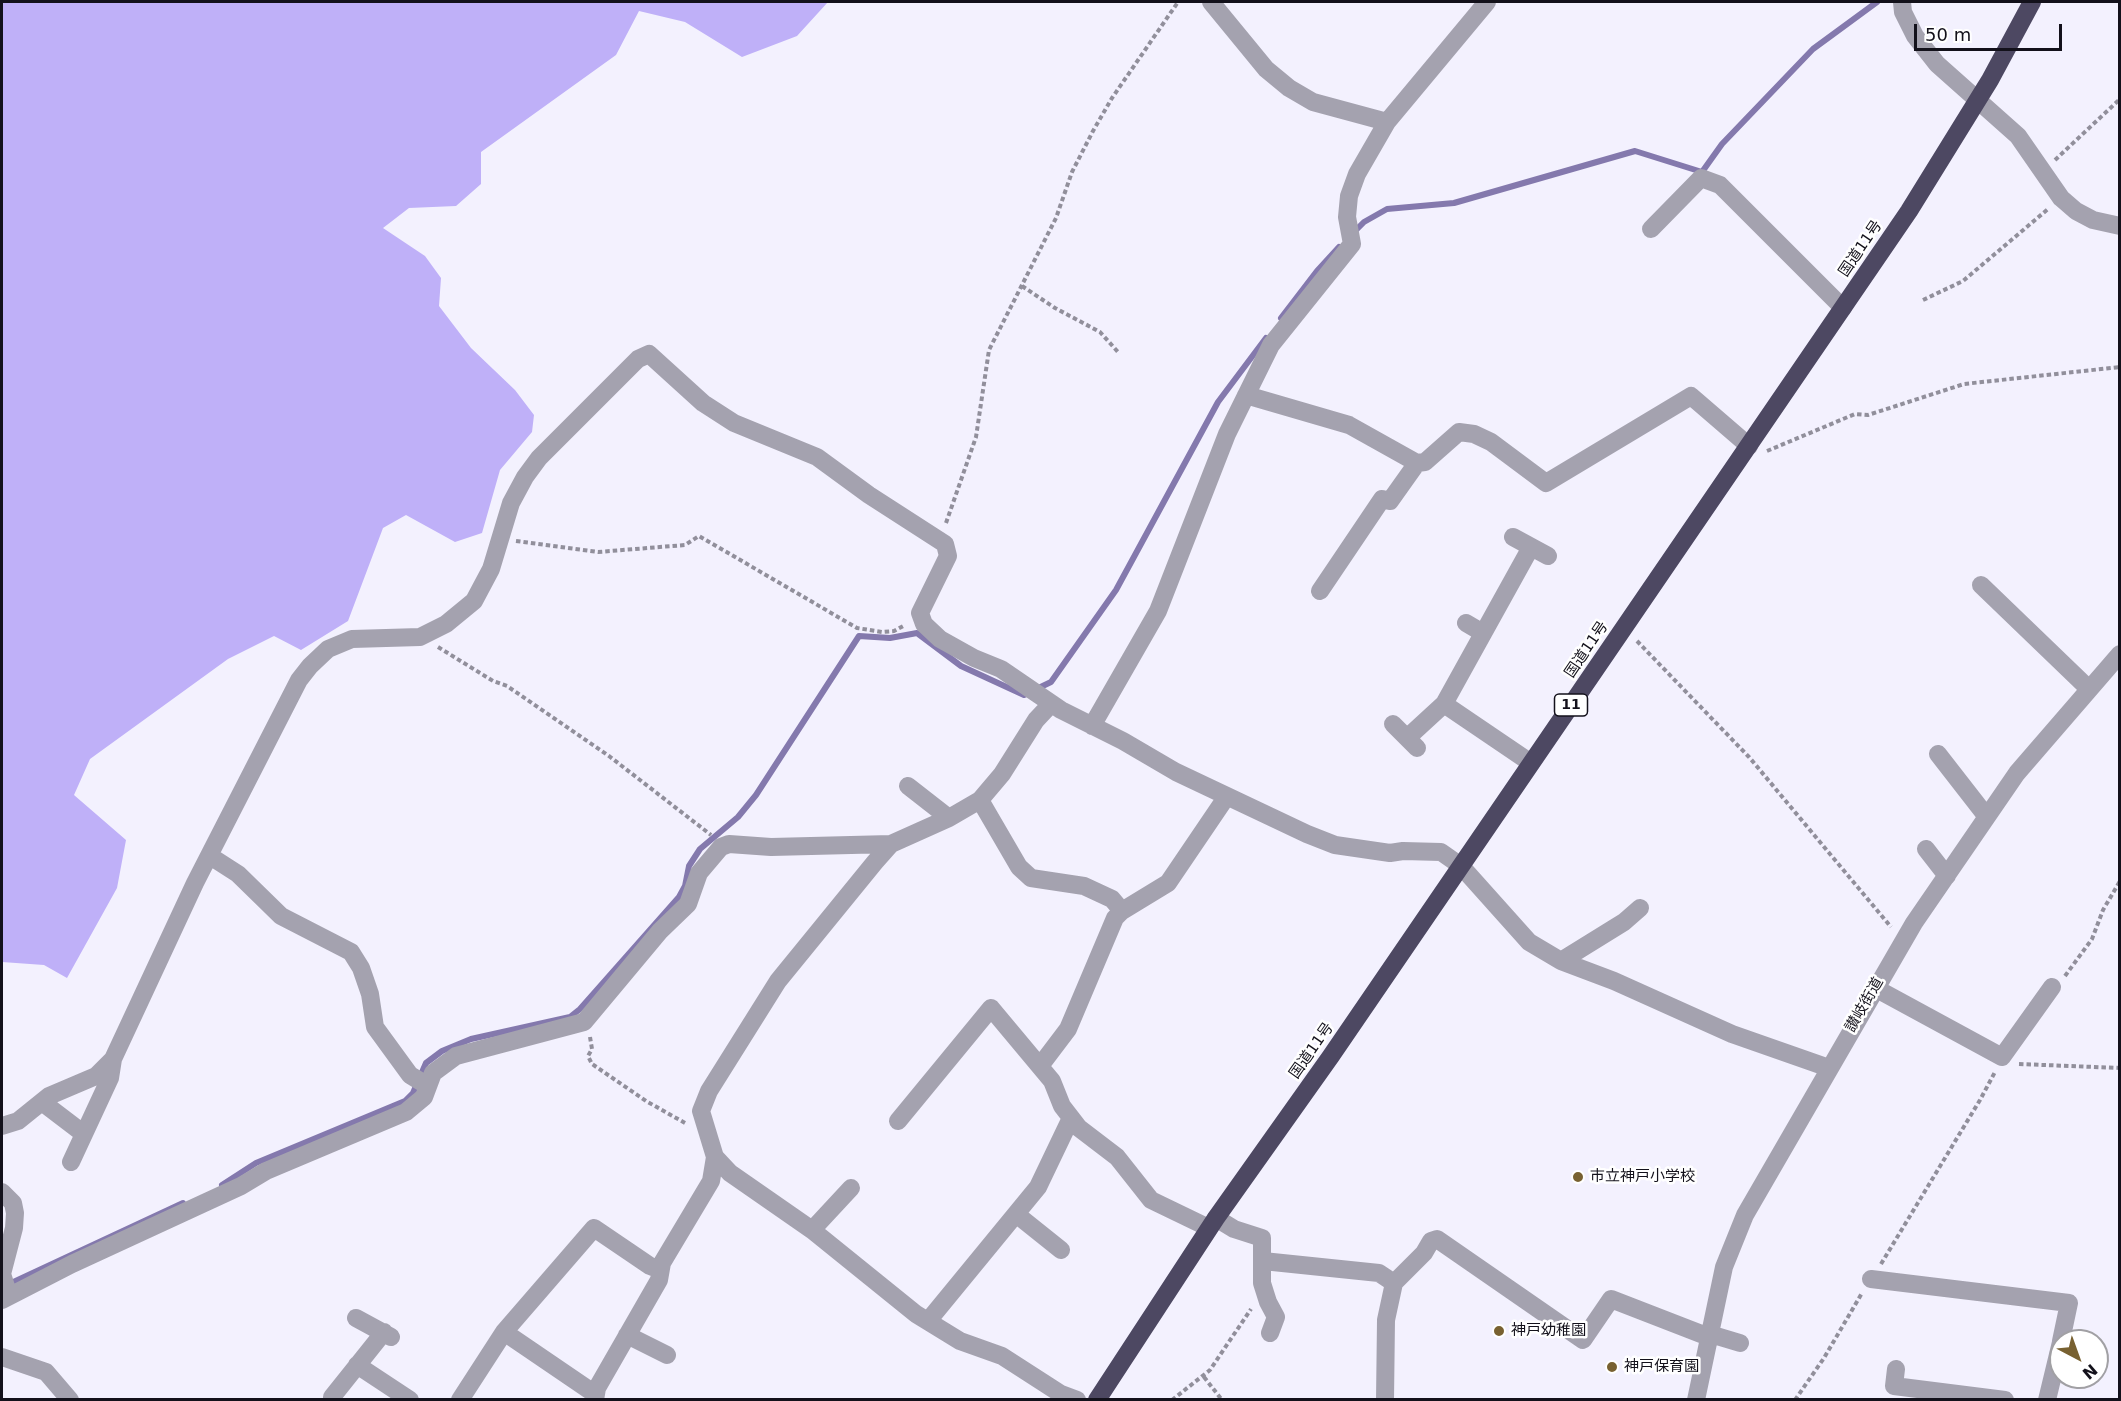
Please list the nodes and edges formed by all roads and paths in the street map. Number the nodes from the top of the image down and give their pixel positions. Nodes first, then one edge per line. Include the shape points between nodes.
1 (1178, 2) edge
2 (1211, 2) edge
3 (1486, 2) edge
4 (1902, 2) edge
5 (2032, 2) edge
6 (2120, 99) edge
7 (1978, 100) junction
8 (1387, 122) junction
9 (2044, 170) junction
10 (2061, 198) junction
11 (2120, 226) edge
12 (1651, 229) dead end
13 (1022, 286) junction
14 (1923, 300) dead end
15 (1843, 308) junction
16 (1118, 352) dead end
17 (2120, 367) edge
18 (1246, 395) junction
19 (1749, 446) junction
20 (1417, 464) junction
21 (1513, 537) dead end
22 (939, 540) junction
23 (499, 543) junction
24 (1531, 547) junction
25 (1548, 556) dead end
26 (1981, 585) dead end
27 (1320, 591) dead end
28 (922, 617) junction
29 (1466, 623) dead end
30 (1624, 628) junction
31 (1483, 633) junction
32 (420, 637) junction
33 (2120, 654) edge
34 (2089, 689) junction
35 (1051, 704) junction
36 (1444, 704) junction
37 (1393, 724) dead end
38 (1092, 726) junction
39 (1938, 754) dead end
40 (1531, 763) junction
41 (908, 786) dead end
42 (1227, 796) junction
43 (980, 800) junction
44 (1987, 817) junction
45 (949, 818) junction
46 (891, 844) junction
47 (721, 847) junction
48 (1926, 849) dead end
49 (210, 856) junction
50 (1461, 866) junction
51 (1947, 876) junction
52 (2120, 881) edge
53 (1640, 908) dead end
54 (1122, 911) junction
55 (1903, 941) junction
56 (1561, 962) junction
57 (2052, 987) joint
58 (1875, 988) junction
59 (584, 1022) junction
60 (2002, 1057) junction
61 (113, 1059) junction
62 (1040, 1066) junction
63 (1829, 1068) junction
64 (2120, 1068) edge
65 (428, 1086) junction
66 (42, 1102) junction
67 (1071, 1118) junction
68 (703, 1121) junction
69 (898, 1121) dead end
70 (2, 1126) edge
71 (84, 1134) junction
72 (715, 1157) junction
73 (71, 1162) dead end
74 (851, 1188) dead end
75 (2, 1192) edge
76 (1016, 1214) junction
77 (1212, 1223) junction
78 (812, 1230) junction
79 (1061, 1250) dead end
80 (1263, 1261) junction
81 (660, 1270) junction
82 (1871, 1279) junction
83 (1394, 1282) junction
84 (1262, 1283) junction
85 (5, 1298) edge
86 (357, 1318) dead end
87 (928, 1321) junction
88 (2064, 1329) edge
89 (504, 1332) junction
90 (1270, 1333) dead end
91 (627, 1335) junction
92 (1710, 1336) junction
93 (1740, 1343) dead end
94 (667, 1355) dead end
95 (2, 1357) edge
96 (357, 1365) junction
97 (1896, 1369) dead end
98 (1204, 1377) junction
99 (332, 1397) dead end
100 (595, 1397) edge
101 (70, 1400) edge
102 (410, 1400) edge
103 (460, 1400) edge
104 (1077, 1400) edge
105 (1097, 1400) edge
106 (1172, 1400) edge
107 (1221, 1400) edge
108 (1385, 1400) edge
109 (1696, 1400) edge
110 (1796, 1400) edge
111 (2005, 1400) edge

1 - 13 path via 1093,131
2 - 8 street via 1266,69 1289,88 1313,102
3 - 8 street
4 - 7 street via 1915,36 1937,63
5 - 7 highway, 国道11号 / 11
6 - 9 path
7 - 9 street via 2018,135
7 - 15 highway, 国道11号 / 11
8 - 18 street via 1349,196 1347,217 1352,244 1271,345
9 - 10 street
10 - 11 street via 2093,220
10 - 14 path via 1963,281
12 - 15 street via 1701,178 1720,185
13 - 16 path via 1100,332
13 - 22 path via 989,350 974,446
15 - 19 highway, 国道11号 / 11
17 - 19 path via 1964,384 1868,415 1855,414 1759,455
18 - 20 street via 1349,425
18 - 38 street via 1158,611
19 - 20 street via 1691,396 1545,483 1491,442 1474,434 1459,432 1425,462
19 - 30 highway, 国道11号 / 11
20 - 27 street via 1390,501 1382,499
21 - 24 street
22 - 23 street via 817,457 734,423 703,403 649,354 638,359 539,458 511,503
22 - 28 street via 945,544 948,556 920,613
23 - 28 path via 514,540 598,552 685,544 699,536 857,627 894,631
23 - 32 street via 474,601 446,624
24 - 25 street
24 - 31 street
26 - 34 street
28 - 35 street via 940,639 1001,669
29 - 31 street
30 - 40 highway, 国道11号 / 11
30 - 55 path via 1749,756
31 - 36 street
32 - 47 path via 507,686 609,756 708,831
32 - 49 street via 352,639 328,649 310,666 299,680
33 - 34 street, 讃岐街道
34 - 44 street, 讃岐街道 via 2017,773
35 - 38 street
35 - 43 street
36 - 37 street via 1412,743
36 - 40 street
38 - 42 street
39 - 44 street
40 - 50 highway, 国道11号 / 11
41 - 45 street
42 - 50 street via 1335,845 1390,854 1441,852
42 - 54 street via 1168,883
43 - 45 street
43 - 54 street via 1019,867 1031,878 1083,886 1112,900
44 - 51 street, 讃岐街道
45 - 46 street
46 - 47 street
46 - 68 street via 778,981 709,1091 701,1111
47 - 59 street via 699,873 688,904 660,931
48 - 51 street
49 - 61 street
49 - 65 street via 238,874 281,916 351,952 370,994 375,1028 410,1075
50 - 56 street via 1529,942
50 - 77 highway, 国道11号 / 11
51 - 55 street, 讃岐街道
52 - 57 path via 2092,939 2059,984
53 - 56 street
54 - 62 street via 1068,1029
55 - 58 street, 讃岐街道
56 - 63 street via 1614,981 1732,1034
57 - 60 street
58 - 60 street
58 - 63 street, 讃岐街道
59 - 65 street via 456,1056 433,1073
59 - 68 path via 592,1064 686,1124
60 - 64 path via 2021,1065
60 - 82 path
61 - 66 street via 96,1076
61 - 71 street via 110,1078
62 - 67 street
62 - 69 street via 991,1008
63 - 92 street, 讃岐街道 via 1732,1241
65 - 85 street via 424,1097 406,1112 266,1171
66 - 70 street via 18,1121
66 - 71 street
67 - 76 street via 1038,1187
67 - 77 street via 1078,1128 1117,1157 1151,1200
68 - 72 street
71 - 73 street
72 - 78 street via 730,1173
72 - 81 street via 711,1181
74 - 78 street
75 - 85 street via 13,1203 15,1213 2,1274
76 - 79 street
76 - 87 street
77 - 80 street via 1262,1238
77 - 105 highway, 国道11号 / 11
78 - 87 street
80 - 83 street via 1379,1273
80 - 84 street
81 - 89 street via 594,1228
81 - 91 street via 659,1280
82 - 88 street via 2069,1303
82 - 110 path
83 - 92 street via 1437,1239 1583,1340 1611,1299
83 - 108 street via 1386,1320
84 - 90 street via 1276,1317
84 - 98 path via 1245,1322
86 - 96 street via 387,1334
87 - 104 street via 960,1341 1002,1356
89 - 100 street
89 - 103 street
91 - 94 street
91 - 100 street
92 - 93 street
92 - 109 street, 讃岐街道
95 - 101 street via 46,1372
96 - 99 street
96 - 102 street
97 - 111 street via 1894,1386 1970,1386
98 - 106 path
98 - 107 path

